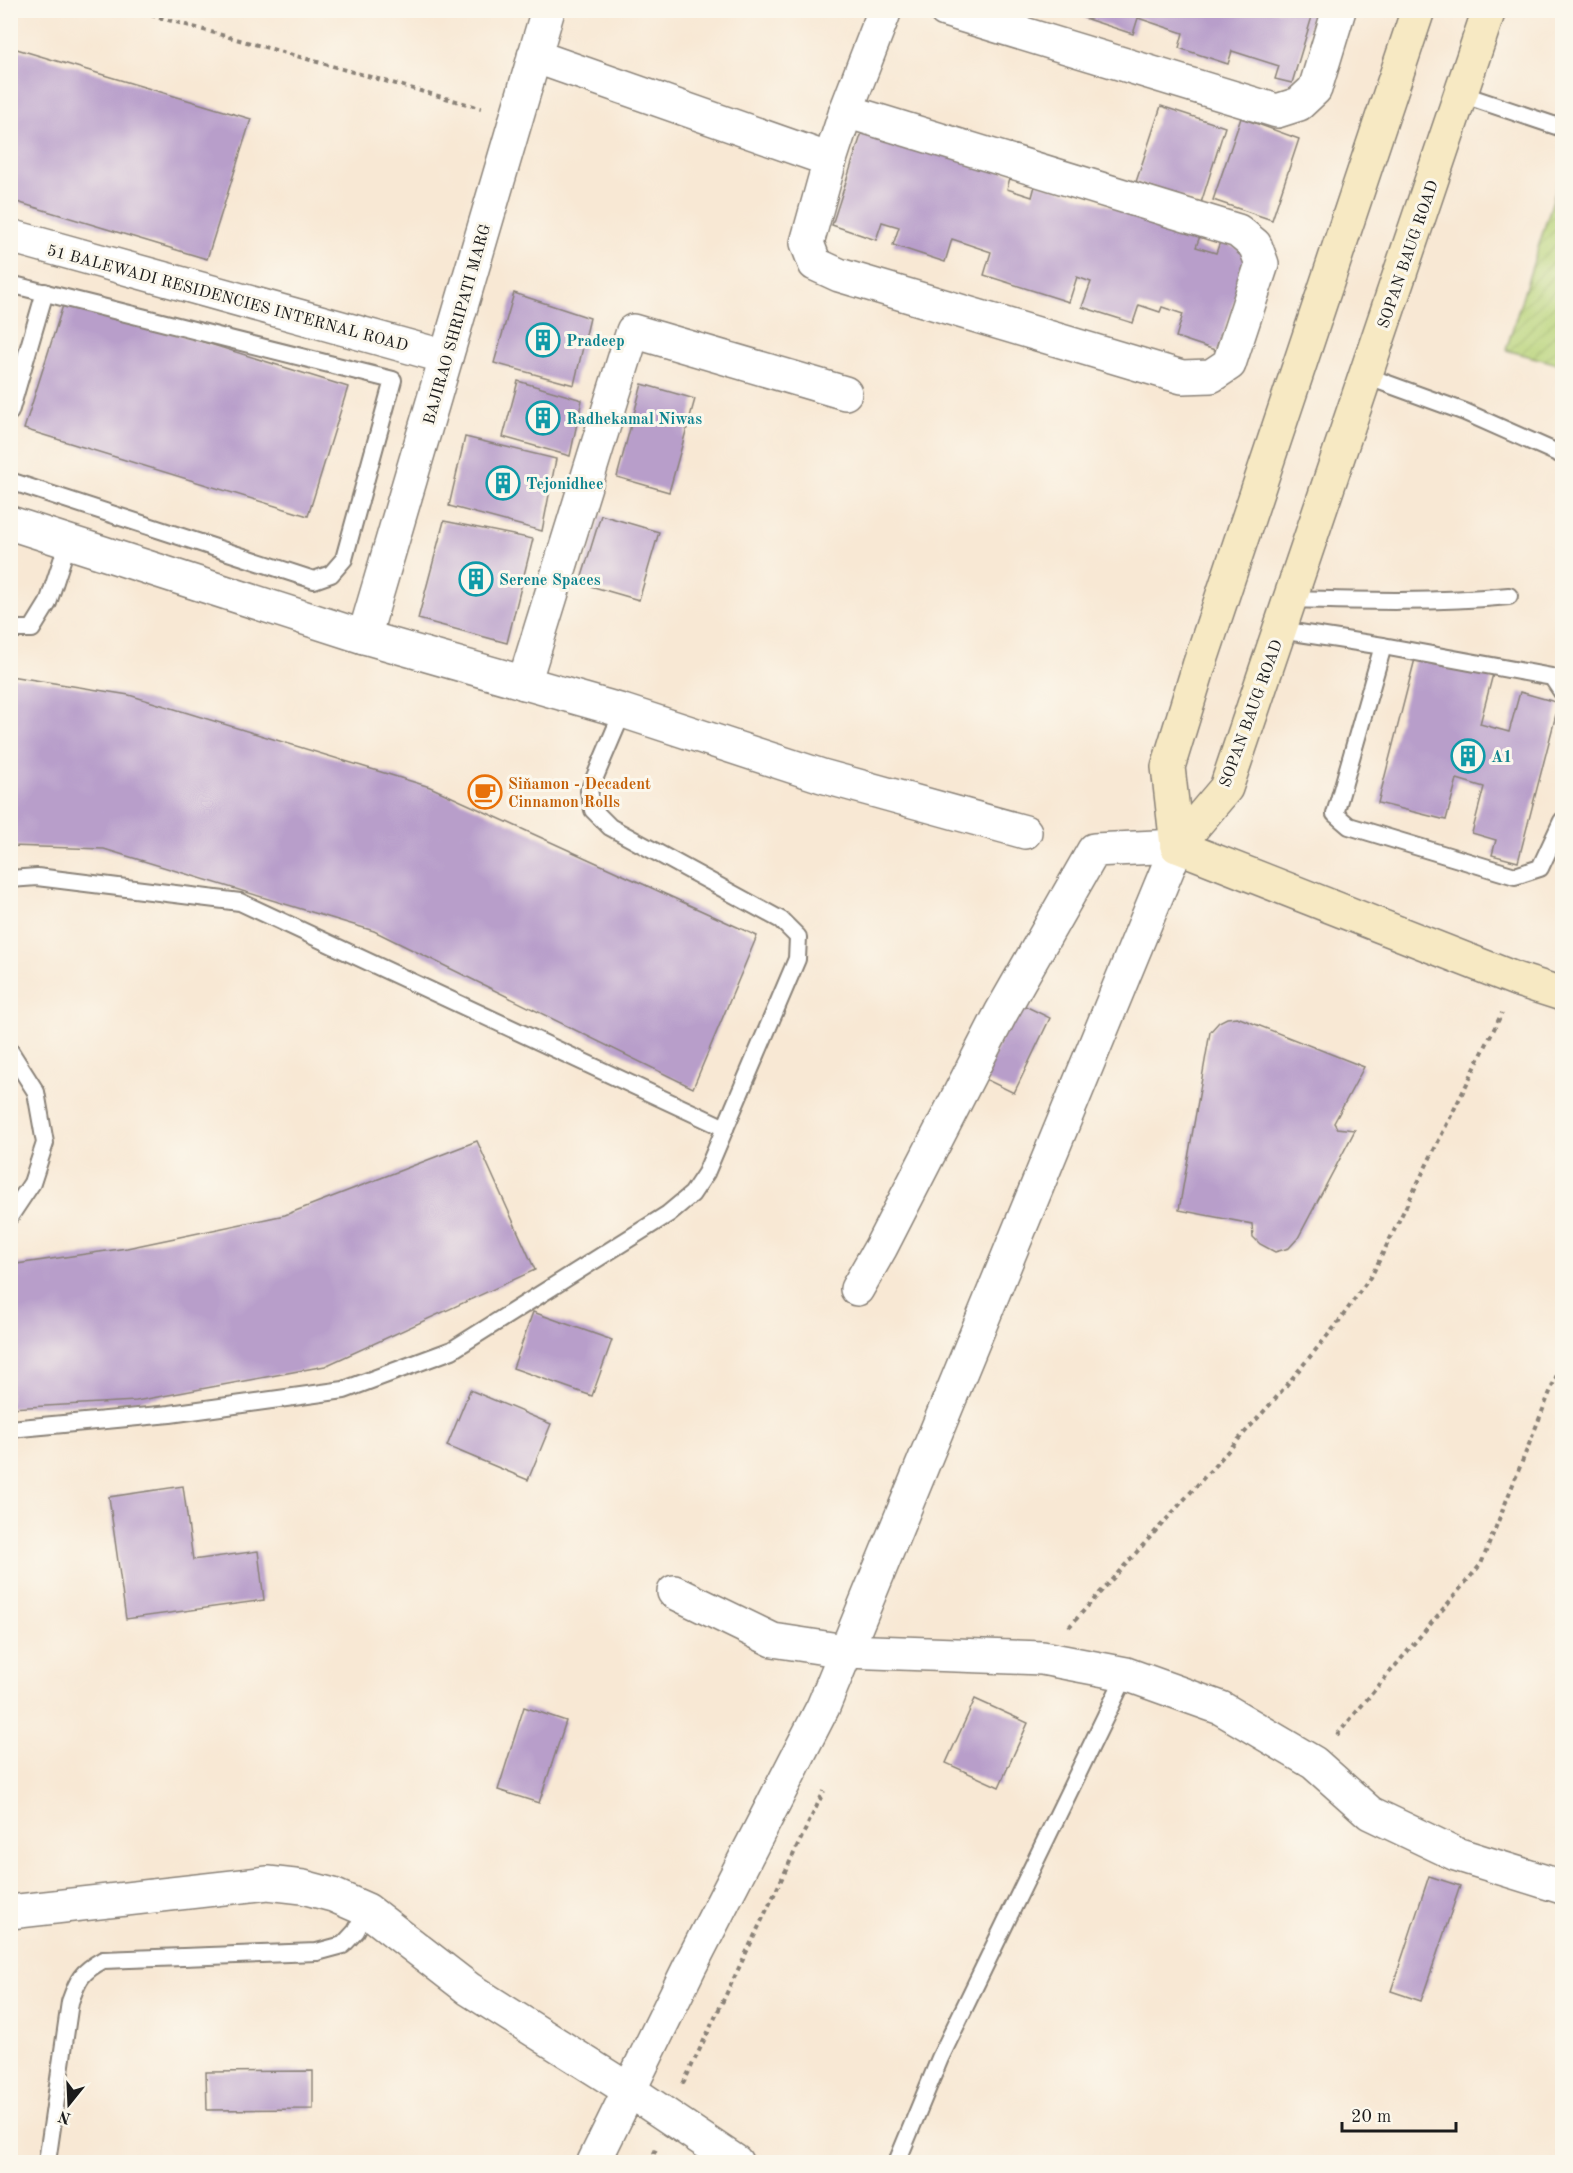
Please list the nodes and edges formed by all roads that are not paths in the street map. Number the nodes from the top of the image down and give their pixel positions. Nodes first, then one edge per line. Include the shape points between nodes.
1 (548, 10) edge
2 (885, 10) edge
3 (945, 10) edge
4 (1339, 10) edge
5 (1418, 10) edge
6 (1489, 10) edge
7 (534, 56) junction
8 (1461, 94) junction
9 (846, 111) junction
10 (1563, 128) edge
11 (830, 160) junction
12 (10, 236) edge
13 (10, 284) edge
14 (45, 292) junction
15 (446, 357) junction
16 (1366, 376) junction
17 (845, 393) dead end
18 (10, 412) edge
19 (1563, 455) edge
20 (10, 481) edge
21 (10, 523) edge
22 (68, 542) junction
23 (1509, 596) dead end
24 (1291, 599) junction
25 (10, 629) edge
26 (1280, 630) junction
27 (364, 637) junction
28 (1383, 646) junction
29 (524, 683) junction
30 (1563, 692) edge
31 (623, 711) junction
32 (1563, 821) edge
33 (1026, 832) dead end
34 (1178, 846) junction
35 (10, 879) edge
36 (1563, 994) edge
37 (10, 1051) edge
38 (725, 1128) junction
39 (10, 1216) edge
40 (857, 1289) dead end
41 (10, 1429) edge
42 (674, 1592) dead end
43 (845, 1651) junction
44 (1126, 1674) junction
45 (1563, 1887) edge
46 (367, 1910) junction
47 (10, 1911) edge
48 (629, 2090) junction
49 (46, 2163) edge
50 (594, 2163) edge
51 (735, 2163) edge
52 (897, 2163) edge

1 - 7 street, BAJIRAO SHRIPATI MARG
2 - 9 street
3 - 4 street via 1277,111 1299,104 1315,89
5 - 34 street via 1168,767
6 - 8 street, SOPAN BAUG ROAD
7 - 11 street
7 - 15 street, BAJIRAO SHRIPATI MARG
8 - 10 lane
8 - 16 street, SOPAN BAUG ROAD
9 - 11 street
9 - 11 street via 1238,231 1255,245 1262,264 1229,364 1211,376 1182,377 839,275 815,264 807,243
12 - 15 street, 51 BALEWADI RESIDENCIES INTERNAL ROAD
13 - 14 lane
14 - 18 lane
14 - 20 lane via 393,380 344,559 331,574 314,580
15 - 27 street, BAJIRAO SHRIPATI MARG
16 - 19 lane via 1465,412
16 - 24 street, SOPAN BAUG ROAD
17 - 29 street via 633,331
21 - 22 street
22 - 25 lane via 48,603 32,629
22 - 27 street
23 - 24 lane via 1466,600
24 - 26 street, SOPAN BAUG ROAD
26 - 28 lane
26 - 34 street, SOPAN BAUG ROAD via 1226,789
27 - 29 street
28 - 30 lane via 1552,677
28 - 32 lane via 1335,814 1349,826 1515,876 1540,868
29 - 31 street
31 - 33 street via 822,776
31 - 38 lane via 589,791 593,810 610,827 782,920 798,936 797,959
34 - 36 street via 1518,980
34 - 40 street via 1094,850 1001,1013
34 - 43 street
35 - 38 lane via 37,878 240,902
37 - 39 lane via 36,1092 45,1143 32,1183
38 - 41 lane via 706,1173 692,1194 668,1214 452,1350 344,1390 170,1414
42 - 43 street via 773,1640
43 - 44 street via 1042,1658
43 - 48 street via 823,1707
44 - 45 street via 1221,1708 1314,1763 1370,1813 1456,1854
44 - 52 lane via 940,2058
46 - 47 street via 333,1895 268,1883
46 - 48 street via 470,1989
46 - 49 lane via 343,1946 317,1952 103,1960 86,1969 70,2002
48 - 50 street
48 - 51 street

